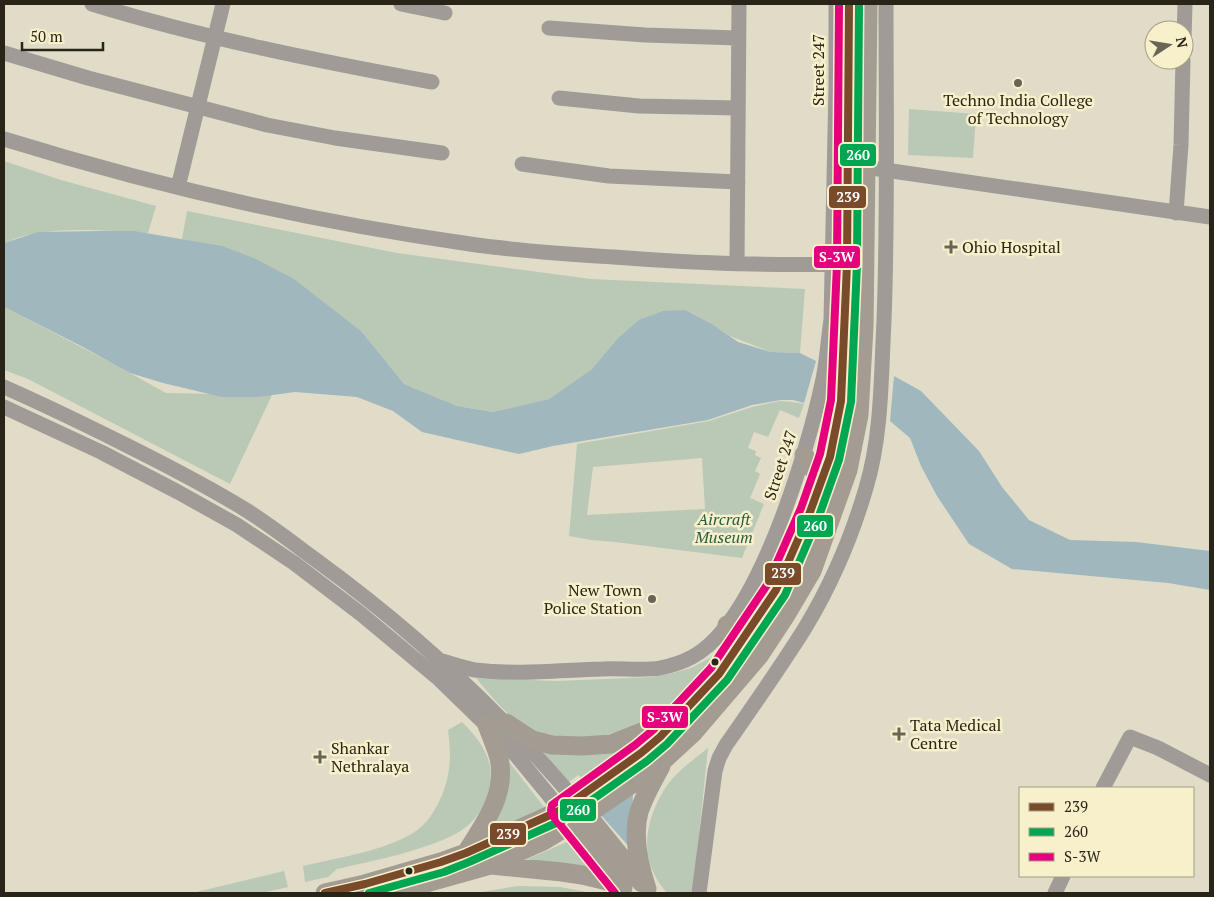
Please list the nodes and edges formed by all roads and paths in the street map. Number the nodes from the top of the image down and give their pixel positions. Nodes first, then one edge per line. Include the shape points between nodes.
1 (92, 4) edge
2 (223, 4) edge
3 (401, 4) edge
4 (738, 4) edge
5 (836, 4) edge
6 (850, 4) edge
7 (868, 4) edge
8 (886, 4) edge
9 (1185, 4) edge
10 (445, 13) dead end
11 (1185, 20) edge
12 (549, 28) dead end
13 (215, 36) junction
14 (738, 38) junction
15 (4, 53) edge
16 (1183, 70) edge
17 (432, 82) dead end
18 (558, 98) dead end
19 (198, 106) junction
20 (738, 108) junction
21 (4, 139) edge
22 (442, 153) dead end
23 (522, 164) dead end
24 (867, 168) junction
25 (886, 170) junction
26 (738, 182) junction
27 (178, 187) junction
28 (1176, 213) junction
29 (1210, 217) edge
30 (737, 264) junction
31 (839, 264) junction
32 (4, 387) edge
33 (4, 407) edge
34 (804, 455) junction
35 (821, 482) junction
36 (246, 510) junction
37 (237, 525) junction
38 (727, 625) junction
39 (734, 654) junction
40 (442, 661) junction
41 (680, 716) junction
42 (506, 723) junction
43 (487, 725) junction
44 (663, 760) junction
45 (1210, 775) edge
46 (1104, 787) edge
47 (574, 812) junction
48 (466, 853) junction
49 (490, 865) junction
50 (1063, 877) edge
51 (624, 889) edge
52 (648, 891) edge
53 (326, 893) edge
54 (391, 893) edge
55 (699, 893) edge
56 (1055, 893) edge

1 - 13 street
2 - 13 street
3 - 10 street
4 - 14 street
5 - 31 street, Street 247
6 - 31 main road
7 - 24 main road
8 - 25 street
9 - 11 street
12 - 14 street
13 - 17 street via 309,59
13 - 19 street
14 - 20 street
15 - 19 street
16 - 28 street
18 - 20 street via 639,106
19 - 22 street via 268,125 335,138
19 - 27 street
20 - 26 street
21 - 27 street
23 - 26 street via 609,176
24 - 25 street
24 - 44 main road via 862,386 843,486 812,571 786,616 759,656 693,733
25 - 28 street
25 - 55 street via 880,388 874,455 866,488 843,550 815,610 719,758
26 - 30 street
27 - 30 street via 324,220 471,244 685,263
28 - 29 street
30 - 31 street
31 - 34 street, Street 247 via 823,379
31 - 35 main road via 841,401 830,457
32 - 36 street via 89,426
33 - 37 street via 101,452
34 - 35 main road
34 - 38 street, Street 247 via 758,576
35 - 39 main road via 776,590
36 - 37 street
36 - 40 street via 338,576
37 - 43 street via 361,614 433,674
38 - 39 main road
38 - 40 street, Street 247 via 712,644 692,657 659,668 474,670
39 - 41 main road
40 - 42 street
41 - 42 main road via 611,744 582,746 552,745 532,740
41 - 47 main road
42 - 47 street via 538,756
43 - 47 street
43 - 48 main road via 499,758 501,778 490,814
44 - 47 main road
44 - 52 main road via 637,824 638,852
45 - 46 street via 1130,737
47 - 48 main road
47 - 49 main road via 543,841
47 - 51 main road
47 - 52 main road via 608,839
48 - 53 main road
49 - 51 main road via 569,873
49 - 54 main road
50 - 56 street

